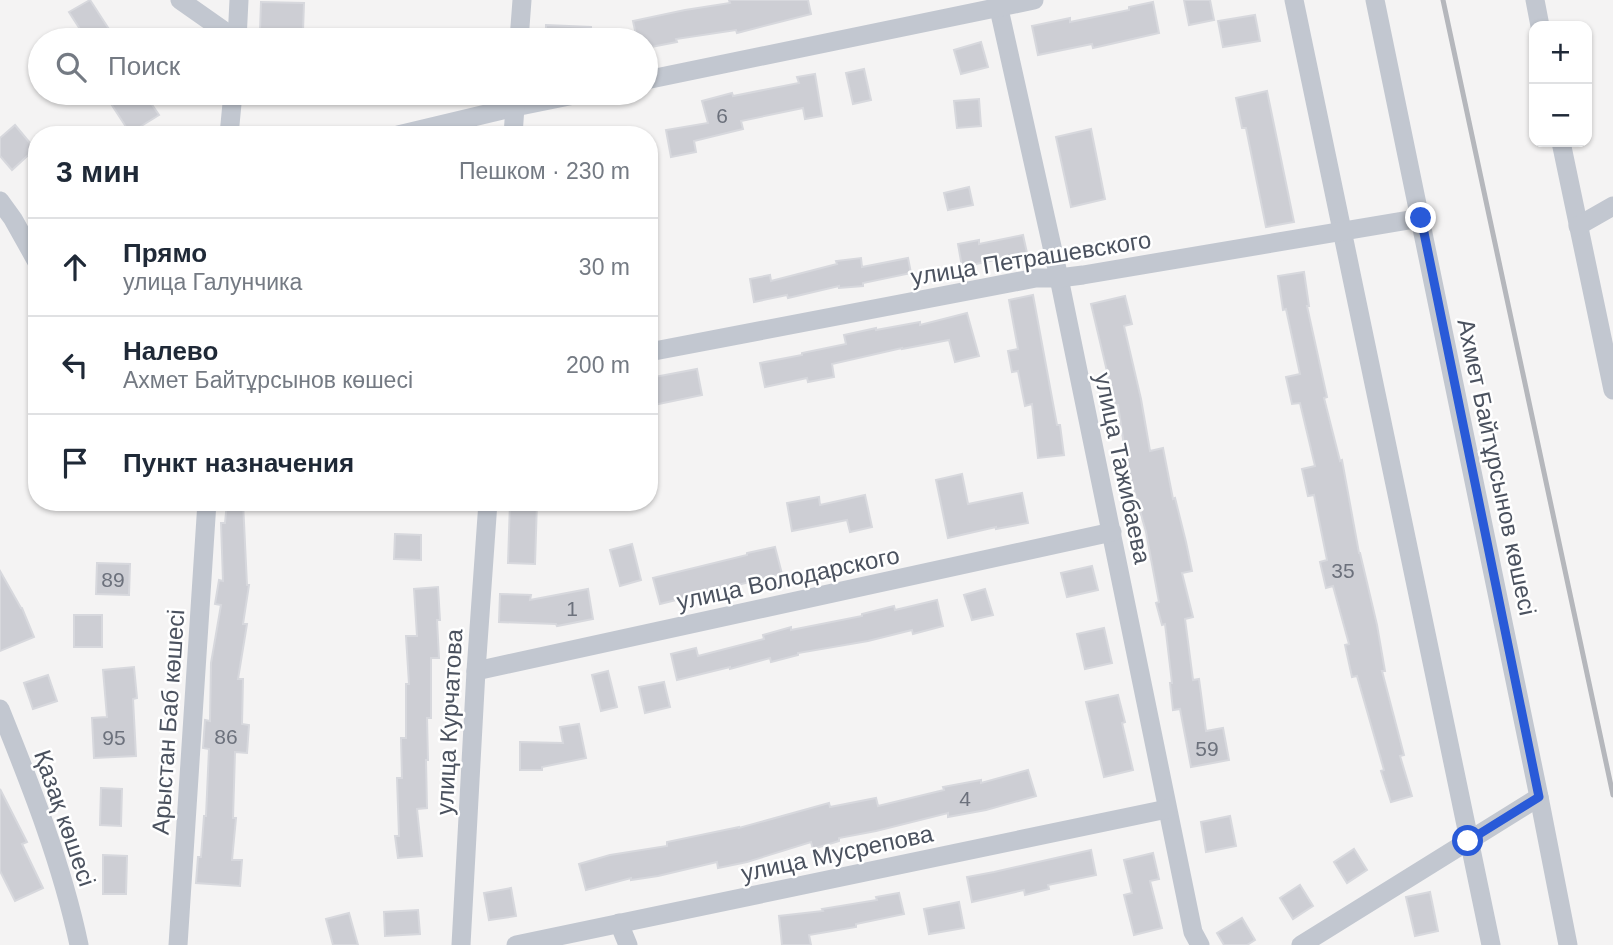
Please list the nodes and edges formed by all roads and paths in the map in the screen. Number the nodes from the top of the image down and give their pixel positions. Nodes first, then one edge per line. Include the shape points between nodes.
1 (180, 0) edge
2 (239, 0) edge
3 (522, 0) edge
4 (1034, 0) edge
5 (1294, 0) edge
6 (1374, 0) edge
7 (1539, 2) edge
8 (998, 4) edge
9 (1540, 21) edge
10 (220, 28) edge
11 (238, 28) edge
12 (521, 28) edge
13 (658, 77) edge
14 (232, 105) edge
15 (498, 105) edge
16 (515, 105) edge
17 (230, 126) edge
18 (428, 126) edge
19 (514, 126) edge
20 (1562, 147) edge
21 (0, 201) edge
22 (1613, 206) edge
23 (1421, 218) junction
24 (1578, 226) junction
25 (1342, 231) junction
26 (28, 246) edge
27 (1059, 278) junction
28 (658, 350) edge
29 (1613, 390) edge
30 (205, 511) edge
31 (487, 511) edge
32 (1112, 532) junction
33 (476, 671) junction
34 (0, 709) edge
35 (1539, 797) junction
36 (1167, 809) junction
37 (1468, 841) junction
38 (619, 923) junction
39 (79, 945) edge
40 (178, 945) edge
41 (460, 945) edge
42 (516, 945) edge
43 (628, 945) edge
44 (1200, 945) edge
45 (1301, 945) edge
46 (1491, 945) edge
47 (1568, 945) edge

1 - 10 street
2 - 11 street
3 - 12 street
4 - 8 street
5 - 25 street
6 - 23 street, Ахмет Байтұрсынов көшесі
7 - 9 street
8 - 13 street
8 - 27 street, улица Тажибаева
14 - 17 street
15 - 18 street
16 - 19 street
20 - 24 street
21 - 26 street
22 - 24 street
23 - 25 street, улица Петрашевского
23 - 35 street, Ахмет Байтұрсынов көшесі
24 - 29 street
25 - 27 street, улица Петрашевского
25 - 37 street
27 - 28 street, улица Петрашевского via 1036,278
27 - 32 street, улица Тажибаева
30 - 40 street, Арыстан Баб көшесі
31 - 33 street, улица Курчатова
32 - 33 street, улица Володарского
32 - 36 street, улица Тажибаева
33 - 41 street, улица Курчатова
34 - 39 street, Қазақ көшесі via 38,804
35 - 37 street
35 - 47 street, Ахмет Байтұрсынов көшесі
36 - 38 street, улица Мусрепова
36 - 44 street, улица Тажибаева via 1193,932
37 - 45 street
37 - 46 street
38 - 42 street, улица Мусрепова
38 - 43 street

